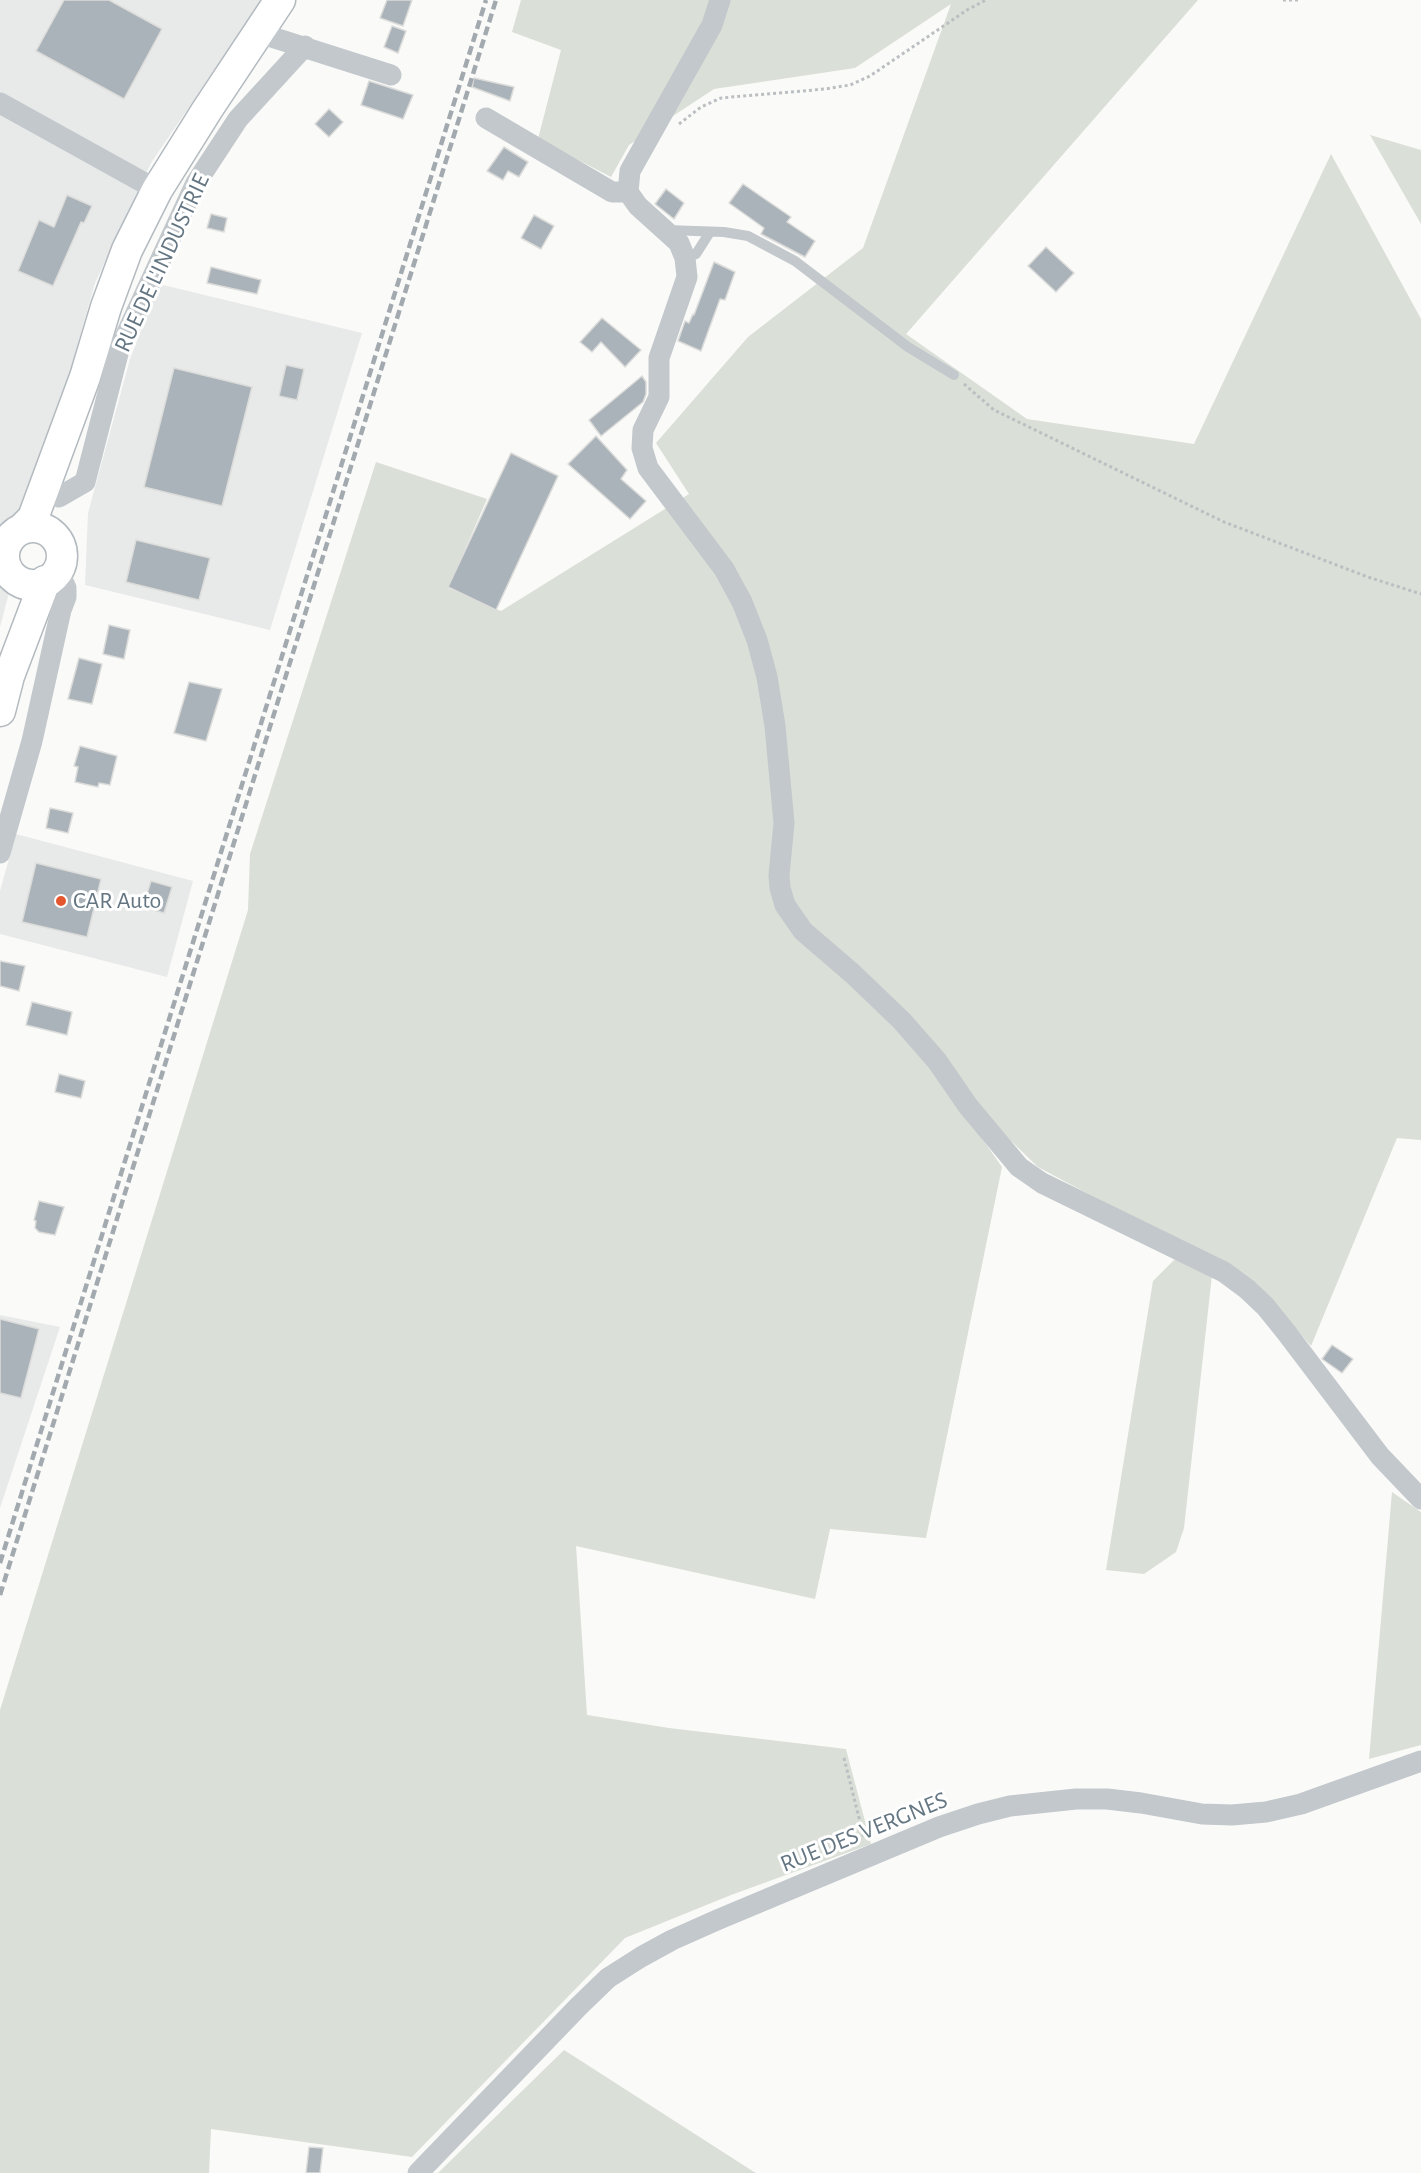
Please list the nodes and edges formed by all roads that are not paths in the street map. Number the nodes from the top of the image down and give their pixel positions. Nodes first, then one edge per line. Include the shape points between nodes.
1 (280, 0) edge
2 (720, 0) edge
3 (259, 33) junction
4 (305, 46) junction
5 (391, 75) dead end
6 (0, 103) edge
7 (220, 118) junction
8 (486, 118) dead end
9 (157, 190) junction
10 (628, 192) junction
11 (666, 230) junction
12 (710, 232) junction
13 (685, 258) junction
14 (954, 375) road end
15 (85, 377) junction
16 (59, 497) junction
17 (12, 534) edge
18 (55, 537) junction
19 (6, 569) edge
20 (51, 576) junction
21 (9, 676) junction
22 (0, 711) edge
23 (0, 853) edge
24 (1421, 1499) edge
25 (1421, 1761) edge
26 (418, 2173) edge

1 - 3 main road, RUE DE L'INDUSTRIE
2 - 10 street via 712,25 630,171
3 - 4 street
3 - 7 main road, RUE DE L'INDUSTRIE
4 - 5 street
4 - 7 street, RUE DE L'INDUSTRIE
6 - 9 street
7 - 9 main road, RUE DE L'INDUSTRIE
7 - 16 street, RUE DE L'INDUSTRIE via 196,183 119,350 85,482
8 - 10 street via 612,192
9 - 15 main road, RUE DE L'INDUSTRIE via 127,250
10 - 11 street
11 - 12 lane
11 - 13 street via 679,243
12 - 13 lane via 696,254
12 - 14 lane via 748,236 795,261 908,347
13 - 24 street via 687,278 659,358 659,397 643,430 642,448 648,468 724,569 757,640 775,726 784,823 779,875 785,905 803,931 902,1021 1019,1167 1042,1183 1224,1272 1247,1289 1287,1332 1380,1456
15 - 16 main road, RUE DE L'INDUSTRIE
15 - 17 main road, RUE DE L'INDUSTRIE via 33,518
16 - 18 main road, RUE DE L'INDUSTRIE
17 - 18 main road via 40,528
17 - 19 main road via 4,551
18 - 20 main road via 62,553
19 - 20 main road via 28,584
19 - 21 main road via 17,608
20 - 21 main road
20 - 23 street via 66,588 66,597 32,741
21 - 22 main road
25 - 26 street, RUE DES VERGNES via 1301,1804 1266,1812 1202,1814 1107,1799 1041,1801 939,1827 672,1940 608,1978

